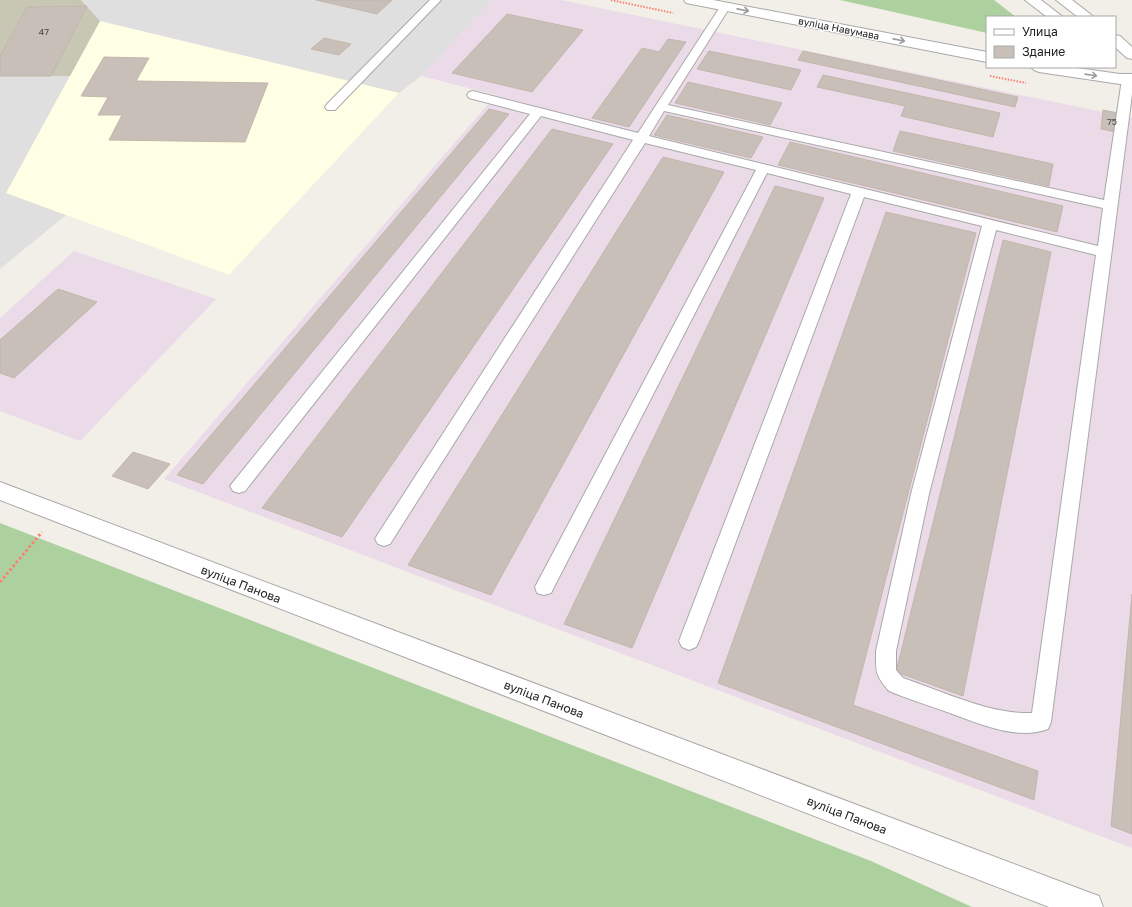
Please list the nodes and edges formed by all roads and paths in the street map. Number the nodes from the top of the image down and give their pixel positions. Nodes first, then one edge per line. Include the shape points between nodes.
1 (436, 0) edge
2 (691, 0) edge
3 (1032, 0) edge
4 (1063, 0) edge
5 (726, 6) junction
6 (1055, 16) edge
7 (1086, 16) edge
8 (1116, 40) edge
9 (1132, 55) edge
10 (986, 57) edge
11 (1047, 68) edge
12 (1115, 68) edge
13 (1130, 79) edge
14 (473, 95) dead end
15 (331, 107) dead end
16 (661, 107) junction
17 (538, 112) junction
18 (641, 138) junction
19 (763, 169) junction
20 (859, 192) junction
21 (1111, 206) junction
22 (990, 224) junction
23 (1104, 252) junction
24 (240, 486) dead end
25 (0, 491) edge
26 (57, 514) junction
27 (384, 539) dead end
28 (0, 582) edge
29 (544, 587) dead end
30 (689, 641) dead end
31 (1088, 907) edge

1 - 15 lane
2 - 5 street, вуліца Навумава
3 - 6 street
4 - 7 street
5 -> 10 street, вуліца Навумава
5 - 16 lane
8 - 9 street
11 -> 13 street
12 - 13 street
13 - 21 lane
14 - 17 lane
16 - 18 lane
16 - 21 lane
17 - 18 lane
17 - 24 lane
18 - 19 lane
18 - 27 lane
19 - 20 lane
19 - 29 lane
20 - 22 lane
20 - 30 lane
21 - 23 lane
22 - 23 lane
22 - 23 lane via 920,494 886,651 886,673 896,685 995,719 1019,723 1041,722
25 - 26 street, вуліца Панова
26 - 28 path
26 - 31 street, вуліца Панова

